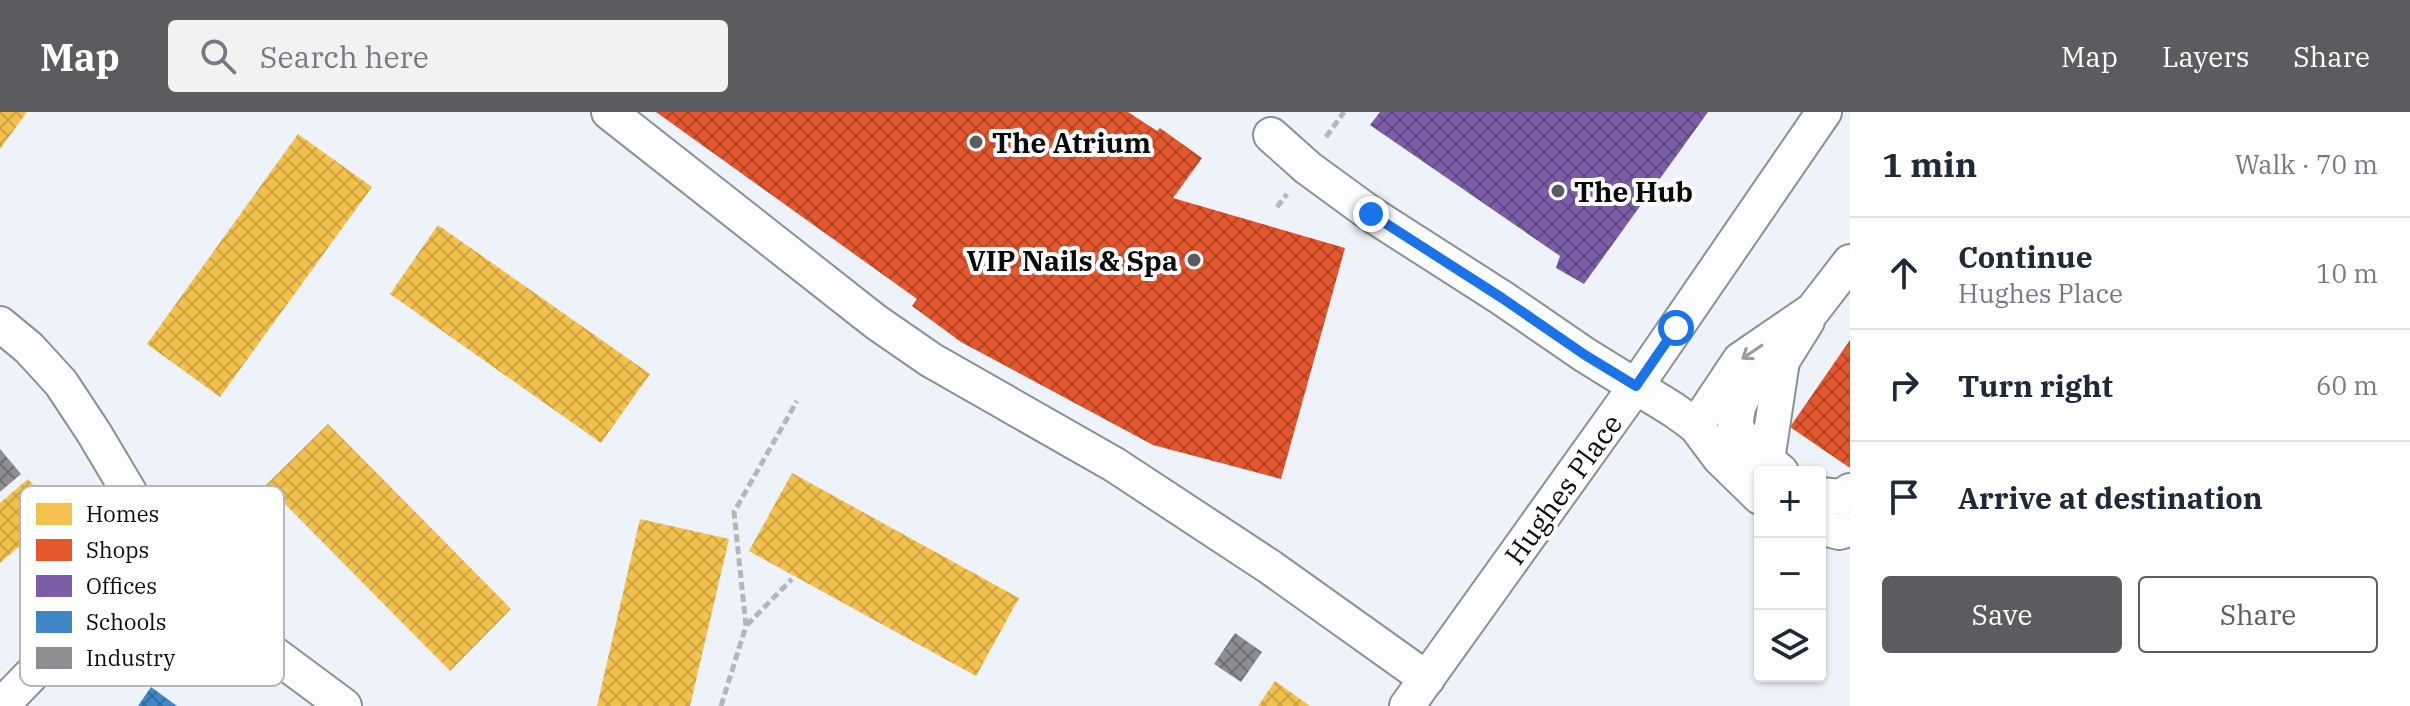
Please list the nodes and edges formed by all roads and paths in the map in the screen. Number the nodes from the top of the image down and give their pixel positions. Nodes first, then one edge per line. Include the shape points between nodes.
1 (609, 112) edge
2 (1824, 112) edge
3 (1271, 135) dead end
4 (1850, 262) edge
5 (1813, 310) junction
6 (0, 324) edge
7 (1636, 386) junction
8 (797, 401) dead end
9 (1696, 426) junction
10 (1774, 466) edge
11 (126, 486) edge
12 (1754, 491) edge
13 (1850, 491) edge
14 (1826, 496) edge
15 (1826, 529) edge
16 (1850, 529) edge
17 (792, 579) dead end
18 (746, 626) junction
19 (284, 660) edge
20 (20, 686) edge
21 (1417, 693) edge
22 (1, 706) edge
23 (344, 706) edge
24 (721, 706) edge

1 - 21 street via 931,360 1115,465 1270,567
2 - 7 street, Hughes Place
3 - 7 street via 1371,214
4 - 5 street
5 -> 9 street via 1740,360
5 - 10 street via 1782,361
6 - 11 street via 61,383
7 - 9 street
7 - 21 street, Hughes Place
8 - 18 path via 734,512
9 - 12 street
13 - 14 street via 1841,497
15 - 16 street
17 - 18 path
18 - 24 path
19 - 23 street
20 - 22 street

